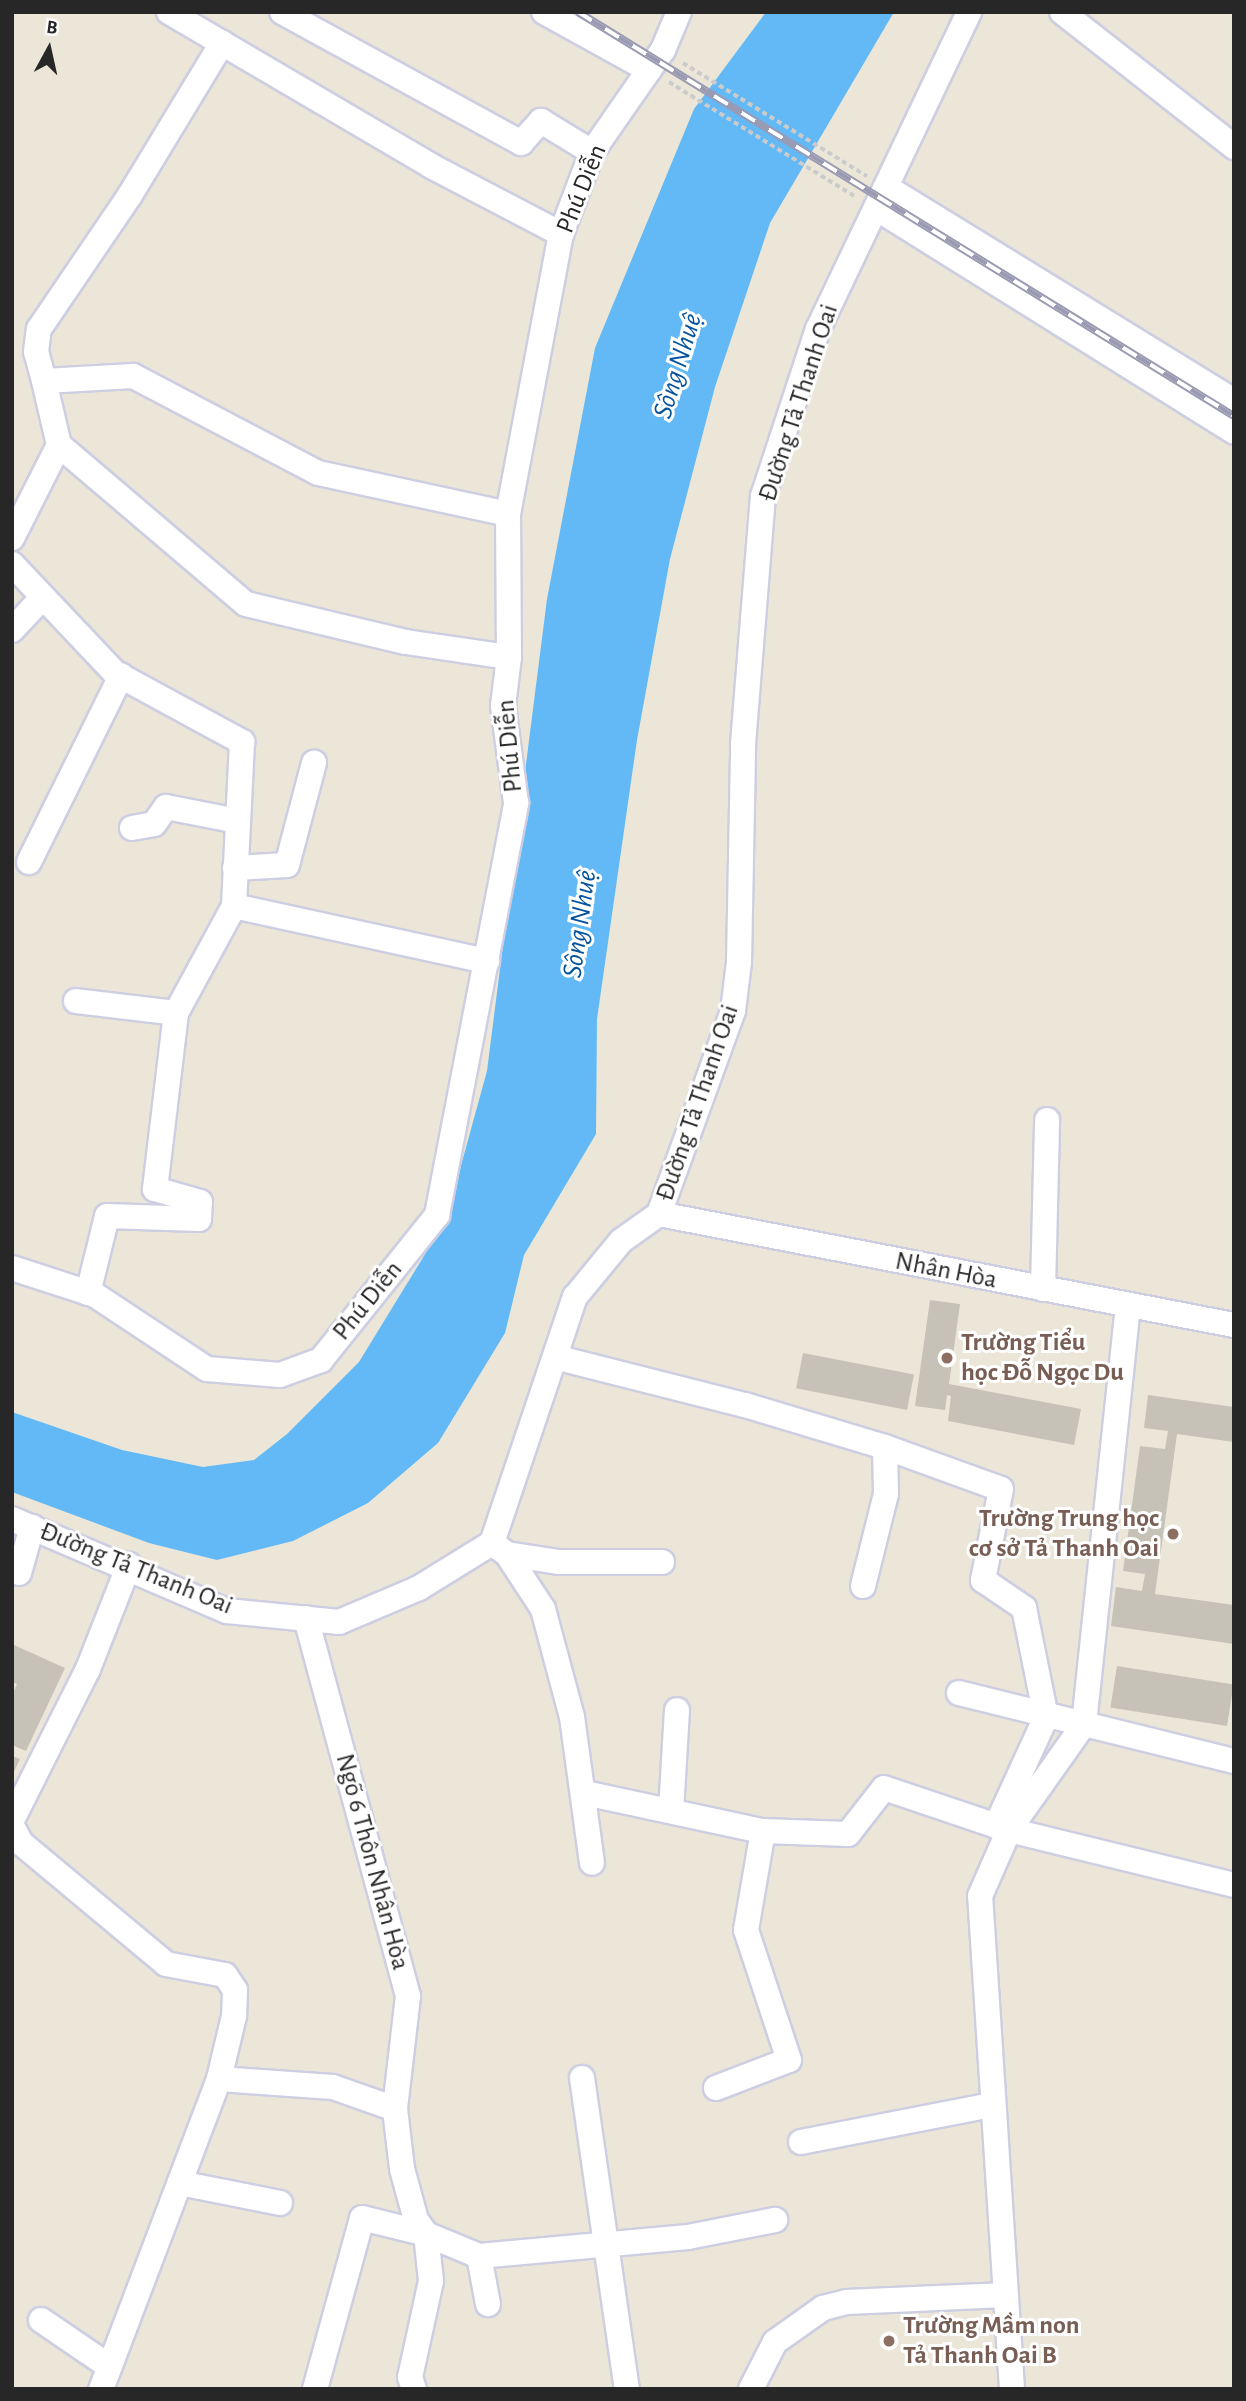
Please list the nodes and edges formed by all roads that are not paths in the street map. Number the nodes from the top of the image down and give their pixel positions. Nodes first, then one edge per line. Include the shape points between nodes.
1 (169, 12) edge
2 (282, 12) edge
3 (544, 12) edge
4 (679, 12) edge
5 (969, 12) edge
6 (1062, 12) edge
7 (222, 43) junction
8 (659, 76) junction
9 (1234, 147) edge
10 (592, 152) junction
11 (876, 190) junction
12 (561, 233) junction
13 (44, 381) junction
14 (1234, 401) edge
15 (1234, 432) edge
16 (60, 445) junction
17 (508, 514) junction
18 (12, 538) edge
19 (12, 564) edge
20 (43, 597) junction
21 (12, 630) edge
22 (509, 657) junction
23 (121, 676) junction
24 (314, 763) dead end
25 (238, 821) junction
26 (132, 828) dead end
27 (29, 862) dead end
28 (234, 868) junction
29 (234, 906) junction
30 (487, 961) junction
31 (76, 1001) dead end
32 (176, 1013) junction
33 (1047, 1120) dead end
34 (659, 1214) junction
35 (12, 1268) edge
36 (1044, 1289) junction
37 (89, 1293) junction
38 (1128, 1306) junction
39 (1234, 1325) edge
40 (555, 1357) junction
41 (885, 1447) junction
42 (22, 1523) edge
43 (500, 1548) junction
44 (662, 1562) dead end
45 (129, 1565) junction
46 (19, 1573) dead end
47 (863, 1586) dead end
48 (306, 1618) junction
49 (959, 1693) dead end
50 (677, 1710) dead end
51 (1046, 1717) junction
52 (1084, 1724) junction
53 (1234, 1761) edge
54 (585, 1793) junction
55 (671, 1811) junction
56 (12, 1823) edge
57 (1002, 1828) junction
58 (763, 1831) junction
59 (592, 1863) dead end
60 (1234, 1885) edge
61 (582, 2078) dead end
62 (219, 2080) junction
63 (716, 2088) dead end
64 (992, 2105) junction
65 (395, 2109) junction
66 (801, 2141) dead end
67 (180, 2183) junction
68 (280, 2203) dead end
69 (775, 2220) dead end
70 (426, 2234) junction
71 (604, 2243) junction
72 (479, 2256) junction
73 (1005, 2295) junction
74 (488, 2304) dead end
75 (41, 2320) dead end
76 (106, 2378) edge
77 (315, 2389) edge
78 (414, 2389) edge
79 (626, 2389) edge
80 (751, 2389) edge
81 (1012, 2389) edge

1 - 7 street
2 - 10 street via 521,143 541,121
3 - 8 street
4 - 8 street, Phú Diễn
5 - 11 street, Đường Tả Thanh Oai
6 - 9 street
7 - 12 street via 431,166
7 - 13 street via 130,195 39,330 36,352
8 - 10 street, Phú Diễn
10 - 12 street, Phú Diễn
11 - 14 street
11 - 15 street
11 - 34 street, Đường Tả Thanh Oai via 818,329 764,496 743,744 739,962 733,1011
12 - 17 street, Phú Diễn
13 - 16 street
13 - 17 street via 133,376 318,473
16 - 18 street
16 - 22 street via 246,604 406,642
17 - 22 street, Phú Diễn
19 - 20 street
20 - 21 street
20 - 23 street
22 - 30 street, Phú Diễn via 503,706 516,803
23 - 25 street via 242,742
23 - 27 street
24 - 28 street via 287,865
25 - 26 street via 166,807 154,824
25 - 28 street
28 - 29 street
29 - 30 street
29 - 32 street
30 - 37 street, Phú Diễn via 437,1215 321,1360 280,1375 206,1369
31 - 32 street
32 - 37 street via 155,1189 200,1202 198,1219 107,1216
33 - 36 street
34 - 36 street, Nhân Hòa
34 - 40 street, Đường Tả Thanh Oai via 621,1241 575,1297
35 - 37 street
36 - 38 street, Nhân Hòa
38 - 39 street, Nhân Hòa
38 - 52 street
40 - 41 street via 745,1405
40 - 43 street, Đường Tả Thanh Oai
41 - 47 street via 886,1494
41 - 51 street via 1001,1489 983,1580 1024,1608
42 - 45 street, Đường Tả Thanh Oai
42 - 46 street
43 - 44 street via 559,1562
43 - 48 street, Đường Tả Thanh Oai via 339,1622
43 - 54 street via 543,1609 572,1717
45 - 48 street, Đường Tả Thanh Oai via 227,1611
45 - 56 street via 88,1669
48 - 65 street, Ngõ 6 Thôn Nhân Hòa via 408,1996
49 - 51 street
50 - 55 street
51 - 52 street
51 - 57 street
52 - 53 street
52 - 57 street
54 - 55 street
54 - 59 street
55 - 58 street
56 - 62 street via 21,1843 166,1964 230,1979 235,1990 234,2016
57 - 58 street via 884,1788 848,1834
57 - 60 street
57 - 64 street via 980,1896
58 - 63 street via 746,1930 789,2060
61 - 71 street
62 - 65 street via 333,2087
62 - 67 street
64 - 66 street
64 - 73 street
65 - 70 street, Ngõ 6 Thôn Nhân Hòa via 402,2169 416,2220
67 - 68 street
67 - 76 street
69 - 71 street via 688,2237
70 - 72 street
70 - 77 street via 362,2218
70 - 78 street via 430,2281 410,2377
71 - 72 street
71 - 79 street
72 - 74 street
73 - 80 street via 847,2302 824,2308 775,2342
73 - 81 street
75 - 76 street

